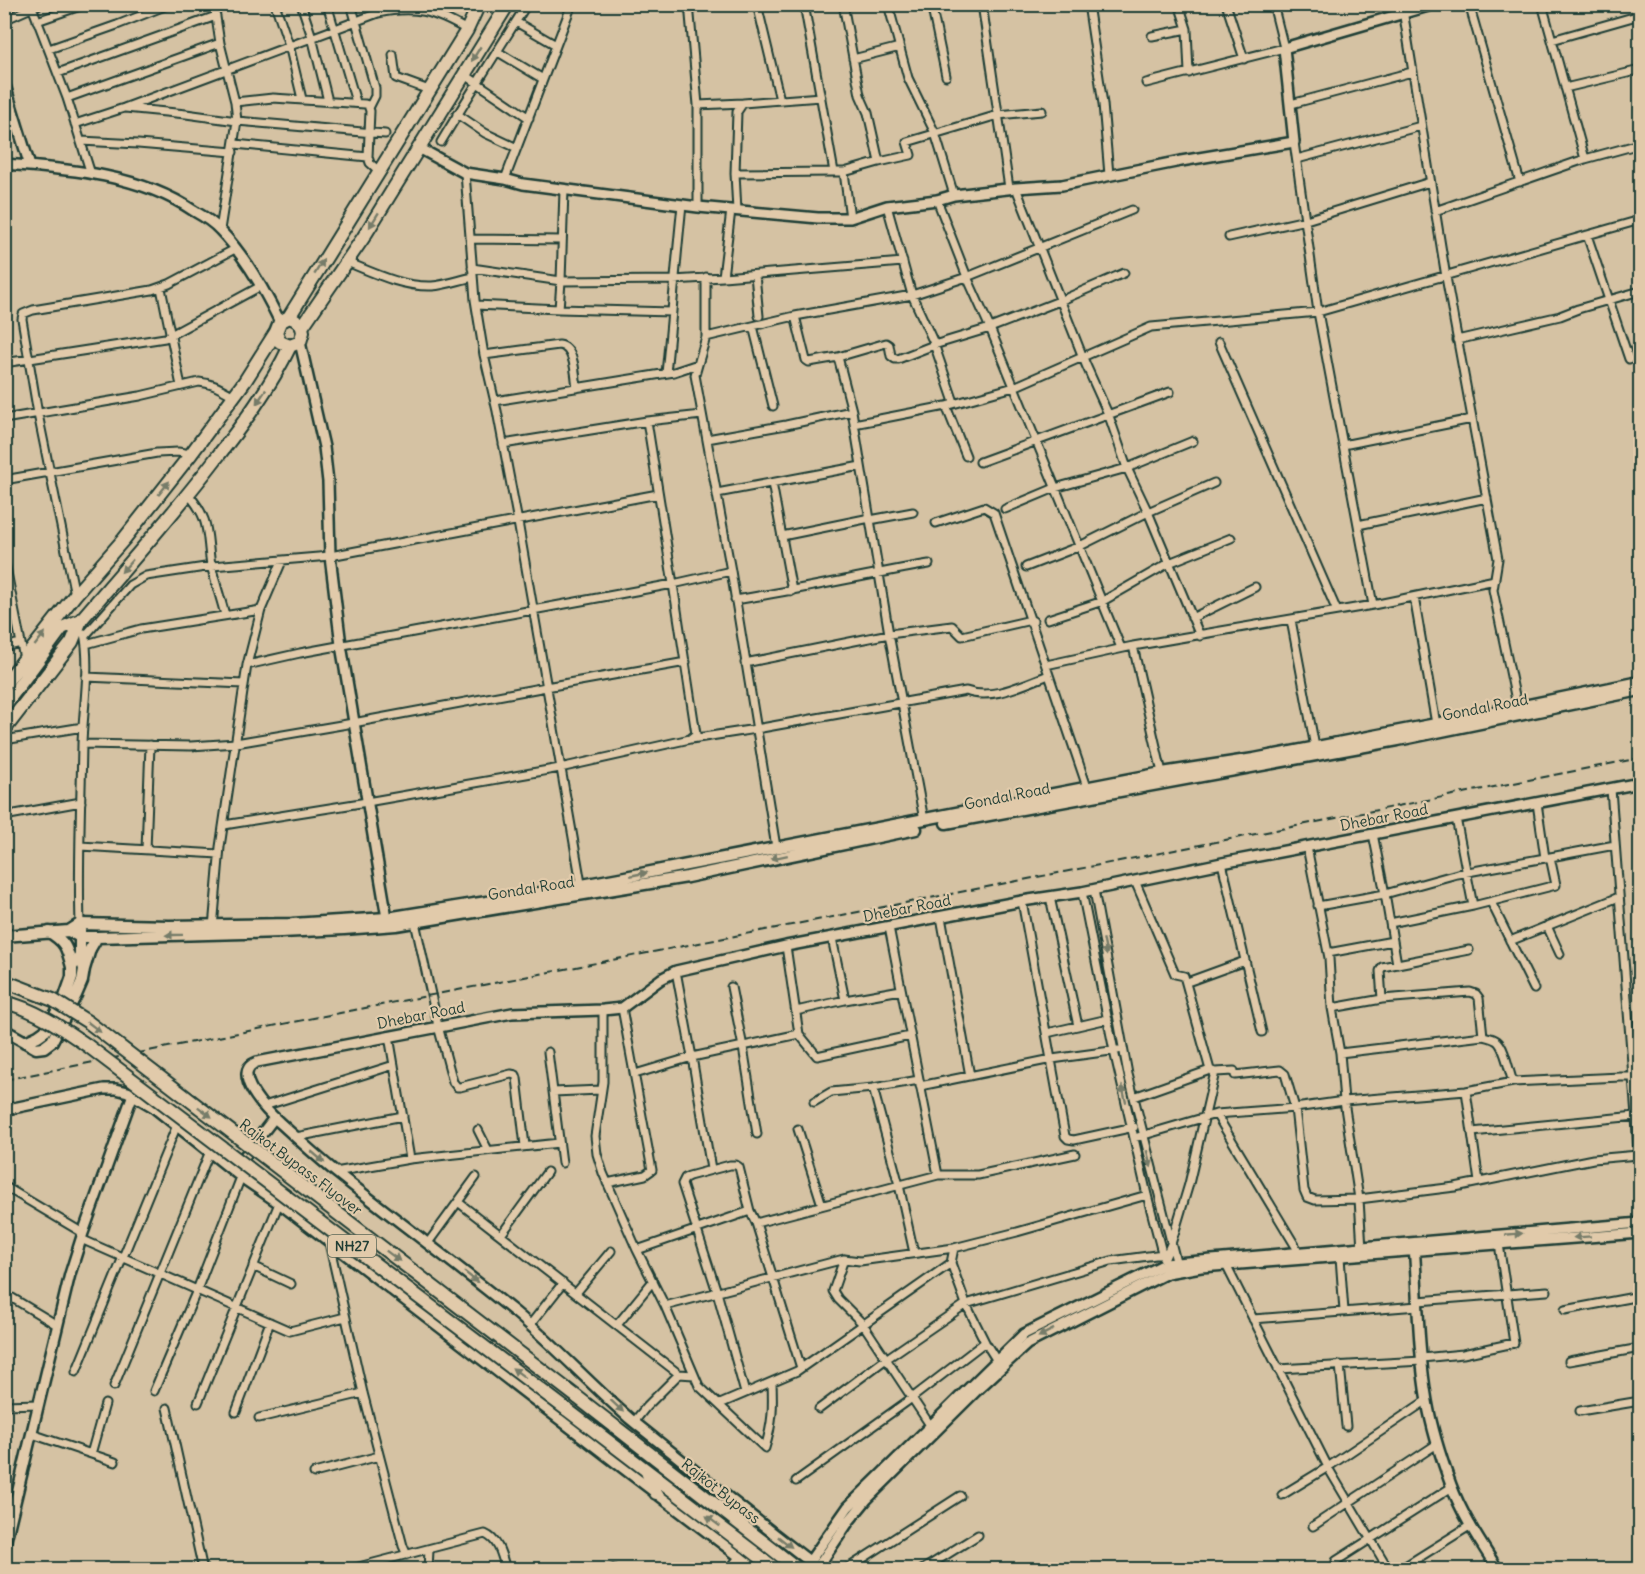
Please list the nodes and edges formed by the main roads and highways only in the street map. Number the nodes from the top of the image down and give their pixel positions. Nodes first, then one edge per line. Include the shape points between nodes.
1 (479, 4) edge
2 (508, 4) edge
3 (282, 324) junction
4 (302, 327) junction
5 (295, 344) junction
6 (81, 620) junction
7 (1641, 682) edge
8 (4, 685) edge
9 (1641, 690) edge
10 (4, 706) edge
11 (1519, 711) junction
12 (4, 730) edge
13 (1163, 778) junction
14 (582, 890) junction
15 (383, 922) junction
16 (80, 924) junction
17 (213, 929) junction
18 (69, 931) junction
19 (49, 932) junction
20 (4, 936) edge
21 (80, 937) junction
22 (97, 937) junction
23 (80, 956) junction
24 (72, 967) junction
25 (84, 969) junction
26 (4, 981) edge
27 (8, 1004) edge
28 (4, 1030) edge
29 (25, 1042) junction
30 (626, 1436) joint
31 (647, 1470) junction
32 (656, 1493) road end
33 (777, 1569) edge
34 (799, 1569) edge

3 -> 1 highway via 380,171
2 -> 4 highway
3 - 4 highway via 300,322
3 - 5 highway via 280,342
8 -> 3 highway via 191,454
4 - 5 highway
5 -> 6 highway via 256,405 188,494
6 - 10 highway via 62,628
6 - 12 highway via 72,642
7 - 11 main road
9 - 11 main road, Gondal Road
11 - 13 main road, Gondal Road
11 - 13 main road
14 -> 13 main road via 776,847 1087,788
13 -> 14 main road, Gondal Road via 687,877
14 - 15 main road
14 - 15 main road, Gondal Road via 414,922
15 - 17 main road
16 - 17 main road
16 - 18 main road
16 - 21 main road
17 -> 22 main road
18 - 19 main road
18 - 21 main road
19 - 20 main road
19 - 24 main road via 62,939
21 - 22 main road
21 - 23 main road
22 - 25 main road
23 - 24 main road
23 - 25 main road
24 - 29 main road via 70,986 50,1024
25 - 29 main road via 76,995 52,1041 36,1048
26 -> 30 highway, Rajkot Bypass Flyover / NH27, bridge via 53,1000 88,1022
31 -> 27 highway, Rajkot Bypass / NH27, bridge via 619,1457 566,1409 97,1053 45,1018
28 - 29 main road
30 - 34 highway, Rajkot Bypass / NH27
31 - 32 highway
33 -> 31 highway, Rajkot Bypass / NH27

